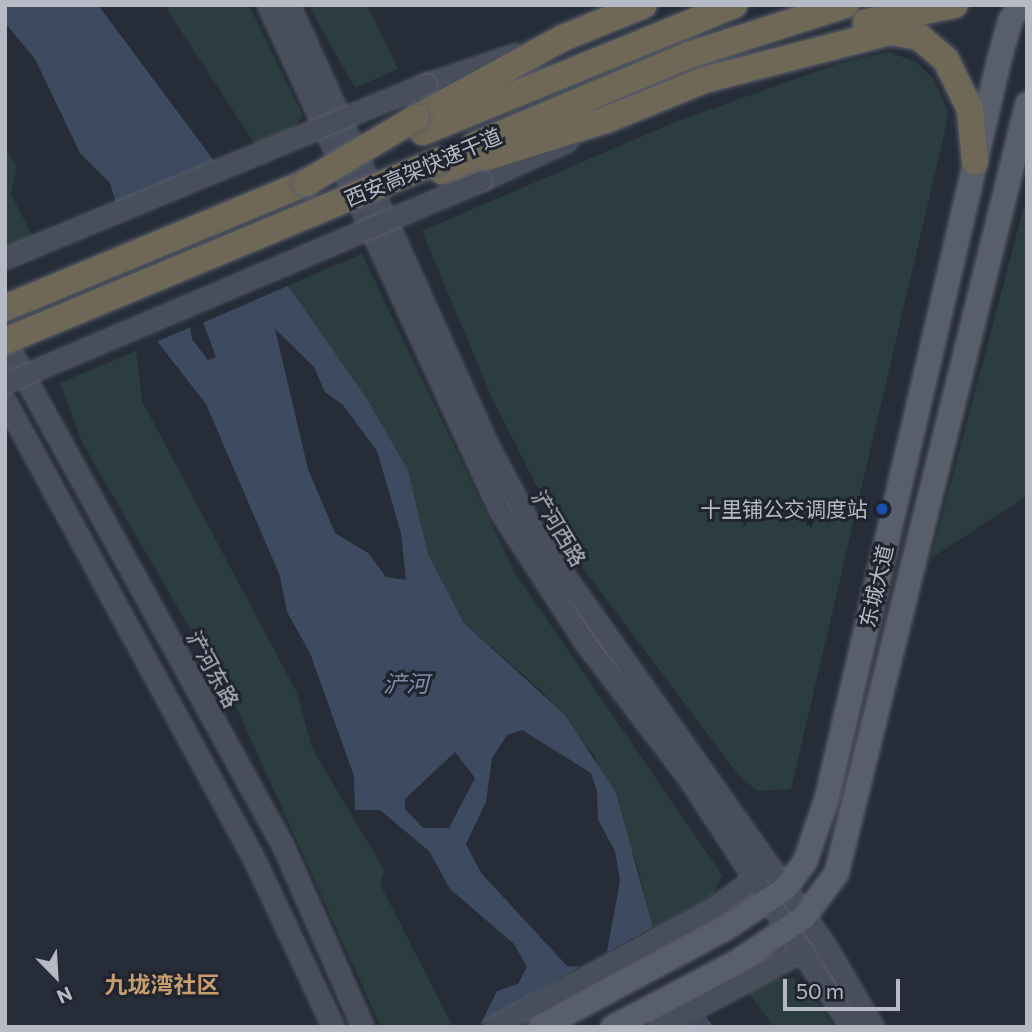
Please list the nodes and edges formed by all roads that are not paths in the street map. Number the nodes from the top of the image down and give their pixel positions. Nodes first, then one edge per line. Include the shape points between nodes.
1 (268, 5) edge
2 (289, 5) edge
3 (644, 5) edge
4 (734, 5) edge
5 (845, 5) edge
6 (954, 5) edge
7 (1021, 5) edge
8 (563, 38) junction
9 (704, 80) junction
10 (1027, 103) edge
11 (606, 120) junction
12 (419, 125) junction
13 (975, 162) junction
14 (440, 166) junction
15 (5, 258) edge
16 (5, 308) edge
17 (5, 341) edge
18 (5, 383) edge
19 (5, 401) edge
20 (13, 426) edge
21 (755, 878) junction
22 (775, 894) junction
23 (719, 918) junction
24 (794, 922) junction
25 (804, 950) junction
26 (743, 970) junction
27 (333, 1027) edge
28 (363, 1027) edge
29 (492, 1027) edge
30 (540, 1027) edge
31 (612, 1027) edge
32 (660, 1027) edge
33 (851, 1027) edge
34 (873, 1027) edge

1 - 21 main road, 浐河西路 via 500,511 565,614
2 - 22 main road, 浐河西路 via 509,489 590,619
3 - 8 highway
4 - 12 highway, 西安高架快速干道
5 - 14 highway, 西安高架快速干道 via 731,39 568,106
6 - 9 highway via 827,32
7 - 13 main road, 东城大道 via 1010,19
8 - 12 highway
8 - 15 main road, bridge via 426,83
9 - 11 highway
9 - 13 highway via 867,35 910,35 937,49 960,84 973,121
10 - 24 main road, 东城大道 via 848,847
11 - 14 highway
11 - 18 main road, bridge via 482,180
12 - 16 highway, 西安高架快速干道, bridge via 306,183
13 - 22 main road, 东城大道 via 826,799 805,860
14 - 17 highway, 西安高架快速干道, bridge
17 - 28 main road, 浐河东路 via 283,846
19 - 20 main road
20 - 27 main road via 254,859
21 - 22 main road, 浐河西路
21 - 23 main road
22 - 23 main road, 东城大道
22 - 24 main road, 浐河西路
23 - 29 main road
23 - 30 main road, 东城大道
24 - 25 main road, 浐河西路
24 - 26 main road, 东城大道
24 - 34 main road, 浐河西路
25 - 26 main road
25 - 33 main road, 浐河西路
26 - 31 main road, 东城大道
26 - 32 main road

